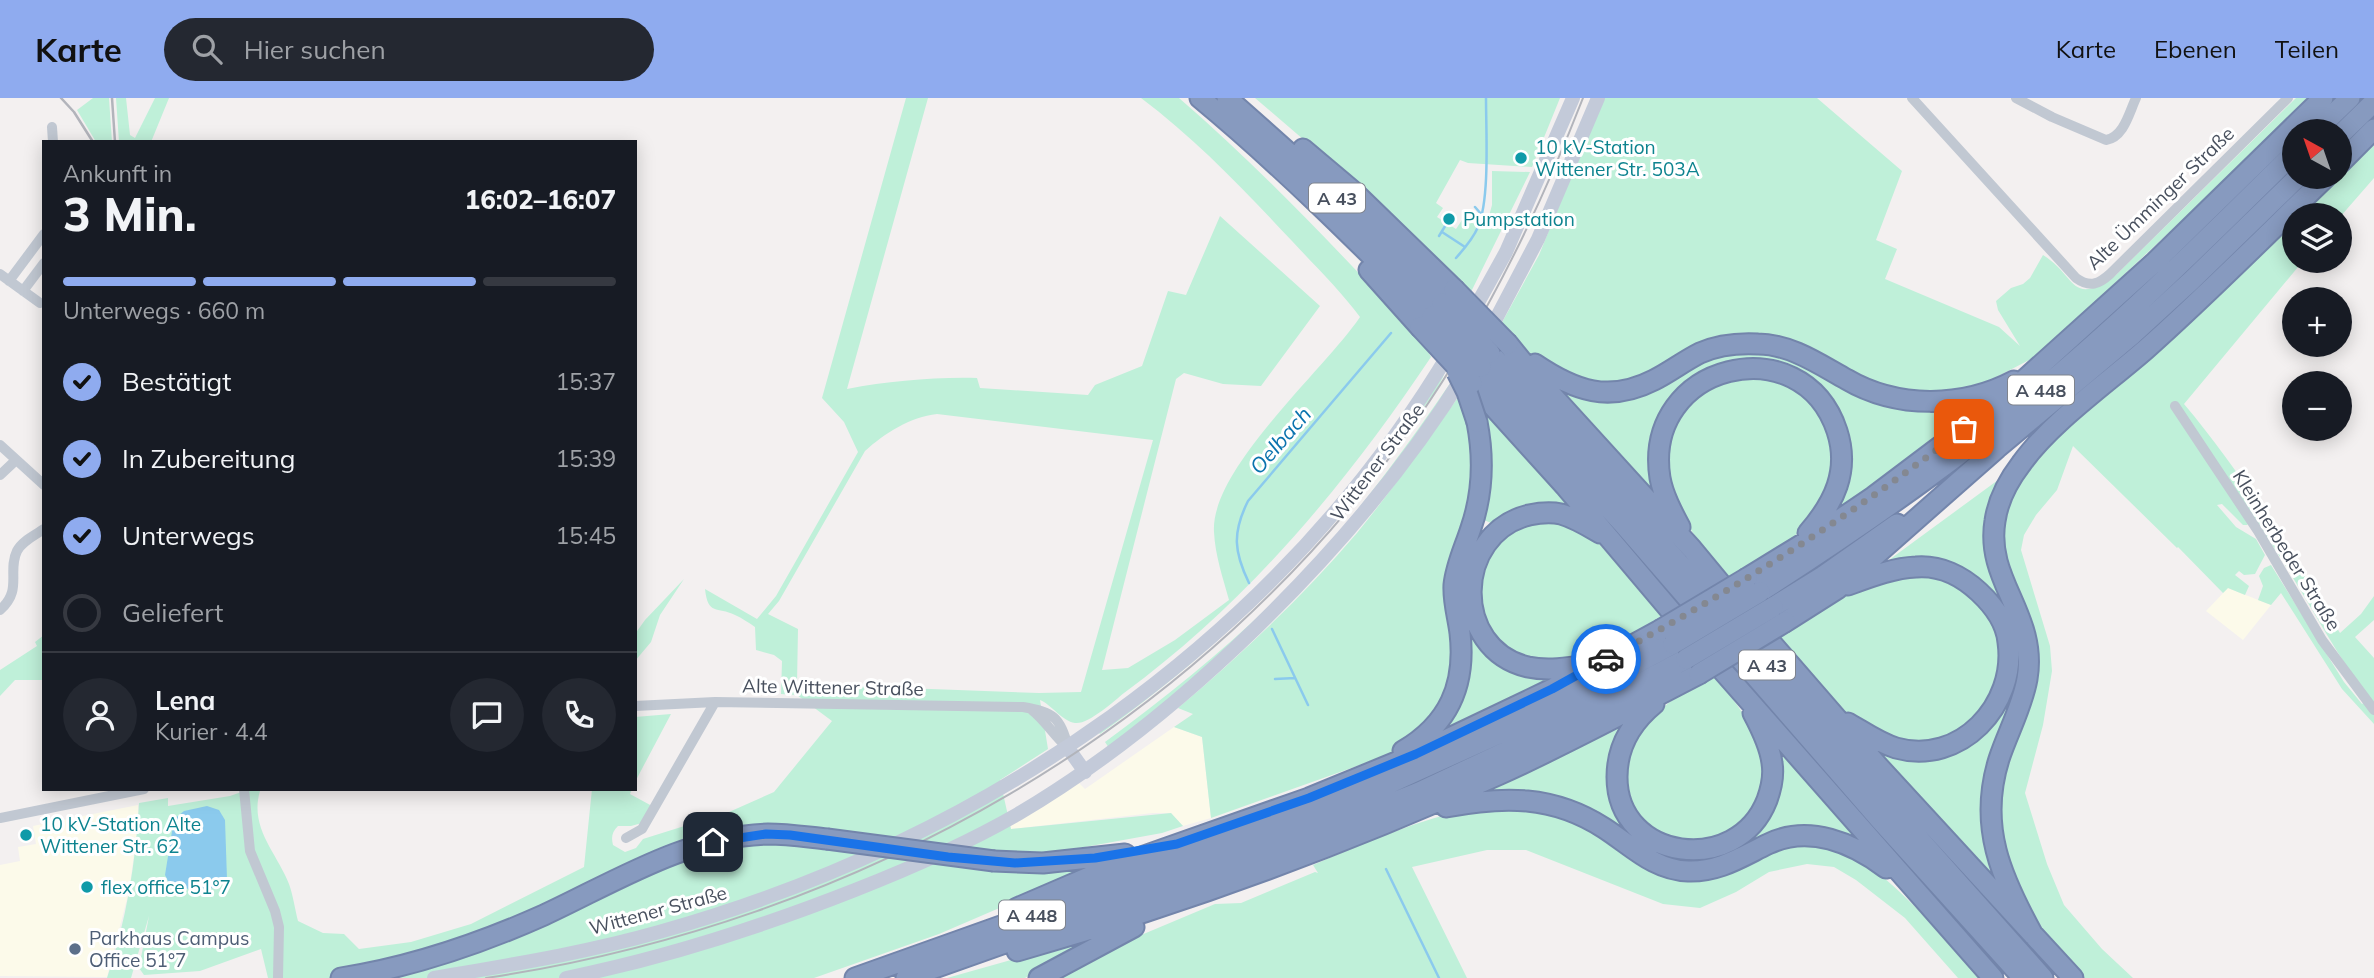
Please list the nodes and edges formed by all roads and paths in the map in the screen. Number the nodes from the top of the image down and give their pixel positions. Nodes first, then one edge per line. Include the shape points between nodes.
1 (1200, 98) edge
2 (1227, 98) edge
3 (1242, 98) edge
4 (1573, 98) edge
5 (1598, 98) edge
6 (1912, 98) edge
7 (2016, 98) edge
8 (2136, 98) edge
9 (2288, 98) edge
10 (2323, 98) edge
11 (2350, 98) edge
12 (2374, 102) edge
13 (2328, 119) edge
14 (2352, 123) edge
15 (52, 127) dead end
16 (2374, 129) edge
17 (53, 140) edge
18 (2352, 151) edge
19 (2282, 165) edge
20 (2286, 189) edge
21 (2313, 189) edge
22 (42, 236) edge
23 (42, 266) edge
24 (5, 278) edge
25 (23, 291) junction
26 (40, 303) dead end
27 (1437, 309) junction
28 (1450, 359) junction
29 (1493, 359) junction
30 (2034, 370) junction
31 (2175, 406) dead end
32 (0, 445) edge
33 (1997, 448) junction
34 (16, 460) junction
35 (0, 475) edge
36 (42, 483) edge
37 (42, 531) edge
38 (1610, 538) junction
39 (1692, 549) junction
40 (1778, 558) junction
41 (1837, 589) junction
42 (1766, 600) junction
43 (0, 610) edge
44 (1679, 652) junction
45 (1595, 664) junction
46 (1741, 690) junction
47 (715, 702) junction
48 (637, 706) edge
49 (2374, 709) edge
50 (1836, 716) junction
51 (1069, 748) junction
52 (1085, 772) junction
53 (1355, 780) junction
54 (126, 791) edge
55 (244, 791) edge
56 (0, 818) edge
57 (1319, 823) junction
58 (1388, 823) junction
59 (626, 838) dead end
60 (1186, 870) junction
61 (1913, 889) junction
62 (2033, 935) junction
63 (278, 978) edge
64 (341, 978) edge
65 (434, 978) edge
66 (566, 978) edge
67 (855, 978) edge
68 (906, 978) edge
69 (1039, 978) edge
70 (1993, 978) edge
71 (2024, 978) edge
72 (2043, 978) edge
73 (2073, 978) edge

1 - 27 highway, A 43
2 - 27 highway, A 43 via 1308,170
3 - 27 highway via 1354,192
4 - 51 main road, Wittener Straße via 1488,287 1424,393 1373,464 1314,536 1215,634
5 - 52 main road, Wittener Straße via 1501,312 1391,480 1314,570 1238,645 1171,706
6 - 9 street, Alte Ümminger Straße via 2076,278 2094,285
7 - 8 street via 2106,140 2119,133
10 - 30 highway via 2155,262
11 - 13 highway
12 - 14 highway
15 - 17 street
16 - 18 highway
19 - 42 highway, A 448 via 2156,288 2043,388
20 - 33 highway, A 448 via 2131,336
21 - 62 highway via 2157,339 2034,448 2015,472 1998,507 1996,559 2022,620 2028,665 2019,708 1995,774 1991,823 2001,872
22 - 24 street
23 - 25 street
24 - 25 street
25 - 26 street
27 - 28 highway, bridge
27 - 29 highway, A 43, bridge
28 - 29 highway, bridge
28 - 53 highway, bridge via 1467,392 1482,445 1477,509 1454,585 1462,654 1457,688 1446,710 1425,734
29 - 30 highway via 1593,392 1613,393 1635,389 1701,352 1727,345 1761,344 1800,354 1872,391 1905,400 1937,401 1970,398
29 - 38 highway
29 - 39 highway via 1529,370
29 - 71 highway, A 43 via 1623,524
29 - 72 highway, A 43 via 1677,560
30 - 40 highway via 2003,399 1873,497
31 - 49 street, Kleinherbeder Straße via 2258,531 2322,640
32 - 34 street
33 - 41 highway
33 - 42 highway, A 448 via 1823,576
34 - 35 street
34 - 36 street
37 - 43 street via 18,549 12,596
38 - 45 highway via 1561,514 1518,518 1487,542 1471,579 1473,612 1500,653 1526,667
38 - 46 highway
39 - 40 highway via 1660,481 1662,432 1682,398 1703,380 1731,369 1758,369 1793,379 1813,394 1829,412 1842,452 1839,483 1824,515
39 - 50 highway
40 - 42 highway
41 - 42 highway
41 - 50 highway via 1902,569 1944,570 1972,586 1996,612 2004,625 2009,659 2006,680 1990,714 1971,734 1940,749 1896,748
42 - 44 highway, A 448, bridge
42 - 44 highway, bridge
44 - 45 highway
44 - 46 highway via 1626,738 1617,762 1623,809 1644,834 1695,851 1721,846 1756,821 1772,781 1772,763 1767,742
44 - 57 highway, A 448 via 1398,780
44 - 58 highway via 1501,774
45 - 53 highway via 1552,689
46 - 61 highway
47 - 48 street, Alte Wittener Straße
47 - 51 street, Alte Wittener Straße via 1030,708 1052,715 1063,727
47 - 59 street via 642,830
50 - 62 highway
51 - 52 main road
51 - 65 main road, Wittener Straße via 929,828 783,892 644,936
52 - 66 main road, Wittener Straße via 971,839 850,891 712,941
53 - 57 highway
54 - 56 street
55 - 63 street via 250,851 279,927
57 - 58 highway
57 - 60 highway
57 - 60 highway
58 - 61 highway via 1443,807 1520,799 1575,812 1664,866 1712,870 1771,842 1812,836 1856,848
60 - 64 highway, bridge via 1080,860 994,861 766,834 713,842 634,870 545,914 437,957
60 - 67 highway via 1099,873
60 - 68 highway via 1006,954 947,964
60 - 69 highway via 1093,947
61 - 70 highway
62 - 73 highway

